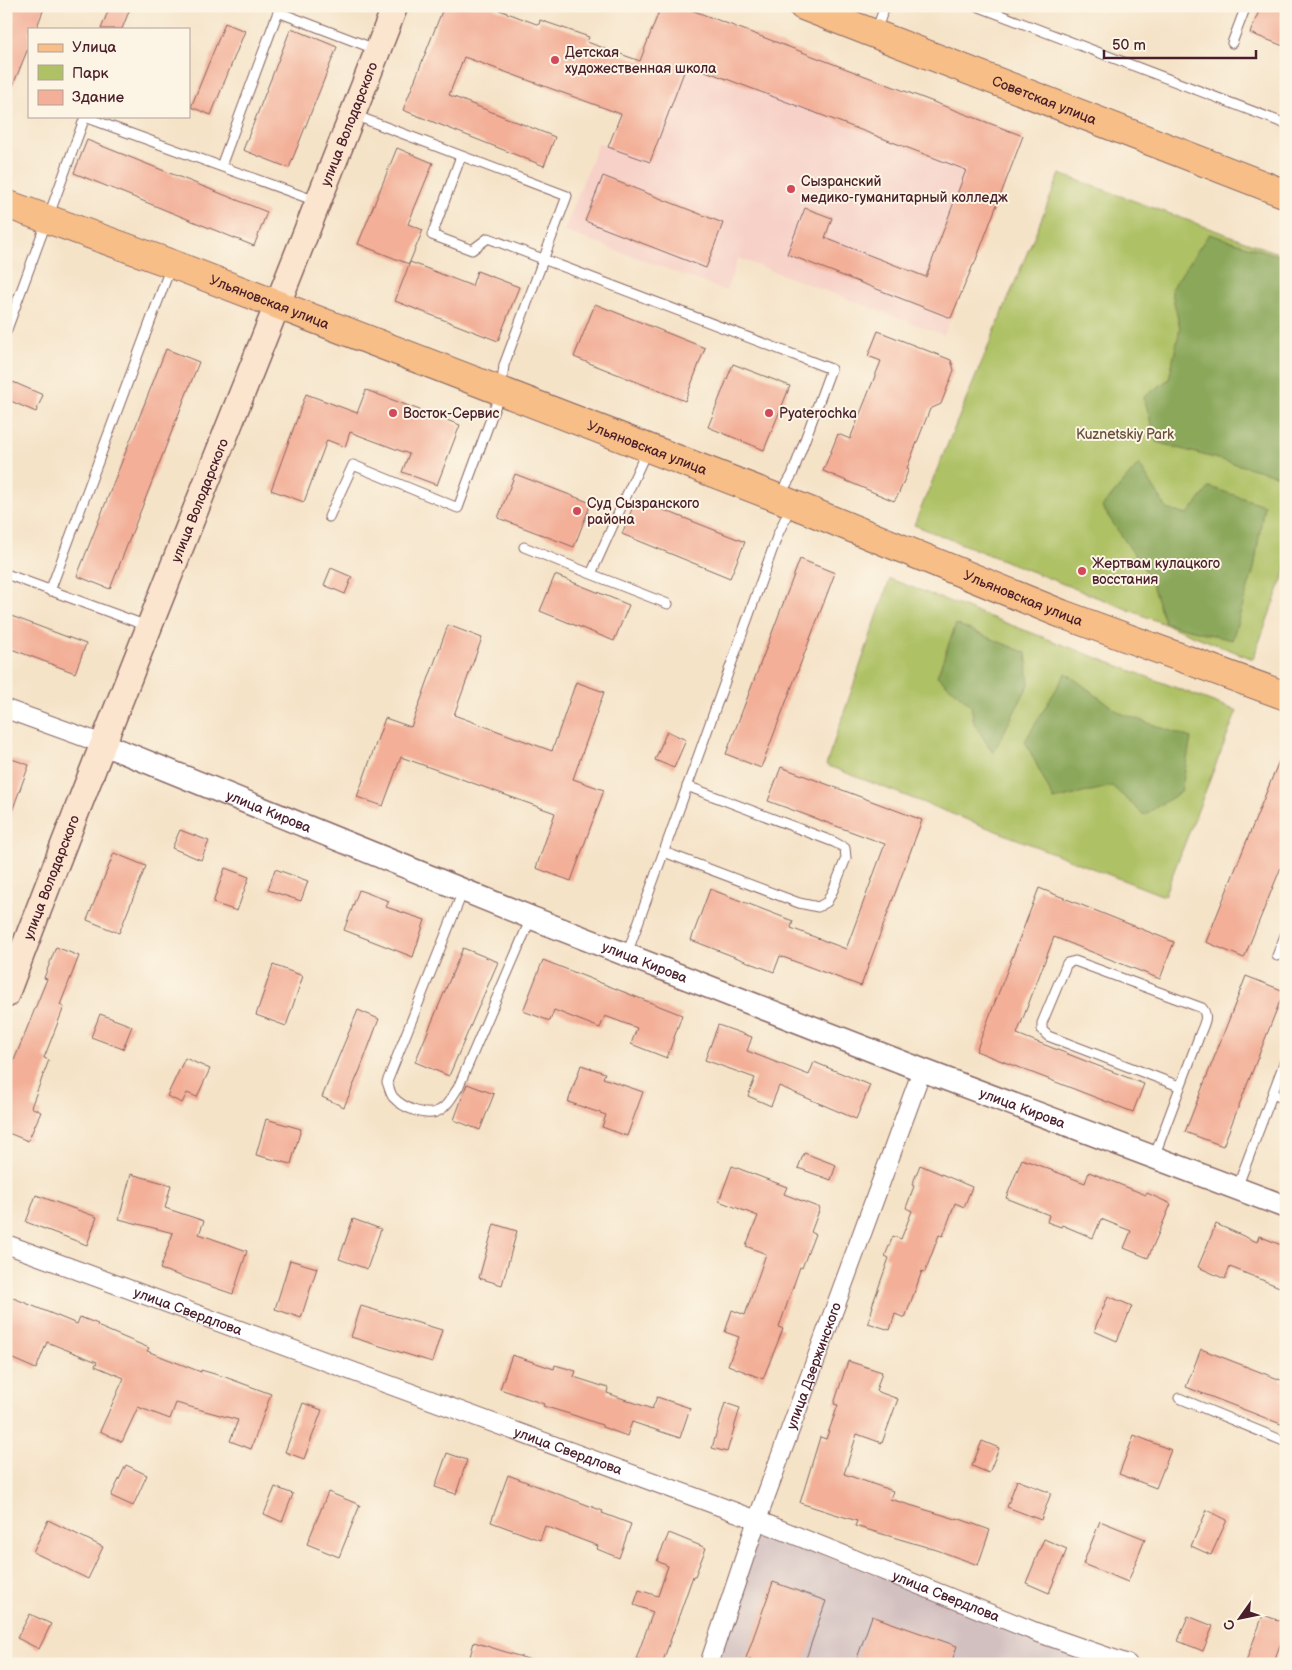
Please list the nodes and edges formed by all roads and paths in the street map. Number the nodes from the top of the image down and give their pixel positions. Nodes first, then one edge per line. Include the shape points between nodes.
1 (395, 6) edge
2 (802, 6) edge
3 (885, 6) edge
4 (977, 6) edge
5 (1246, 6) edge
6 (875, 34) junction
7 (1232, 43) dead end
8 (378, 50) junction
9 (354, 115) junction
10 (85, 118) edge
11 (88, 118) edge
12 (1286, 124) edge
13 (461, 156) junction
14 (221, 166) junction
15 (1286, 194) edge
16 (319, 202) junction
17 (6, 204) edge
18 (47, 219) junction
19 (543, 260) junction
20 (172, 264) junction
21 (277, 306) junction
22 (6, 332) edge
23 (501, 390) junction
24 (648, 448) junction
25 (785, 501) junction
26 (329, 517) dead end
27 (524, 547) dead end
28 (6, 574) edge
29 (591, 574) junction
30 (50, 592) junction
31 (668, 604) dead end
32 (149, 627) junction
33 (1286, 696) edge
34 (6, 709) edge
35 (103, 744) junction
36 (687, 786) junction
37 (664, 852) junction
38 (463, 890) junction
39 (532, 918) junction
40 (1286, 933) edge
41 (627, 954) junction
42 (1277, 956) dead end
43 (6, 995) edge
44 (1286, 1058) edge
45 (922, 1070) junction
46 (1179, 1086) junction
47 (1273, 1094) junction
48 (1286, 1100) edge
49 (1154, 1157) junction
50 (1237, 1188) junction
51 (1286, 1207) edge
52 (6, 1244) edge
53 (1179, 1398) dead end
54 (1286, 1442) edge
55 (757, 1520) junction
56 (709, 1664) edge
57 (1128, 1664) edge

1 - 8 main road, улица Володарского
2 - 6 main road, Советская улица
3 - 6 lane
4 - 12 lane
5 - 7 lane
6 - 15 main road, Советская улица
8 - 9 main road, улица Володарского
8 - 14 lane via 278,12
9 - 13 lane
9 - 16 main road, улица Володарского
10 - 18 lane
11 - 14 lane
13 - 19 lane via 567,196
13 - 19 lane via 432,235 472,250 488,238
14 - 16 lane
16 - 21 main road, улица Володарского
17 - 18 main road, Ульяновская улица
18 - 20 main road, Ульяновская улица
18 - 22 lane
19 - 23 lane via 504,365
19 - 25 lane via 831,369
20 - 21 main road, Ульяновская улица
20 - 30 lane
21 - 23 main road, Ульяновская улица
21 - 32 main road, улица Володарского
23 - 24 main road, Ульяновская улица
23 - 26 lane via 458,508 353,465
24 - 25 main road, Ульяновская улица
24 - 29 lane
25 - 33 main road, Ульяновская улица via 1062,614
25 - 36 lane via 778,534
27 - 29 lane
28 - 30 lane
29 - 31 lane
30 - 32 lane
32 - 35 main road, улица Володарского
34 - 35 street, улица Кирова
35 - 38 street, улица Кирова
35 - 43 main road, улица Володарского via 17,956
36 - 37 lane
36 - 37 lane via 834,842 845,848 846,858 827,902 818,908
37 - 41 lane
38 - 39 street, улица Кирова
38 - 39 lane via 387,1082 391,1095 400,1104 414,1110 440,1111 458,1088
39 - 41 street, улица Кирова
40 - 42 lane
41 - 45 street, улица Кирова
44 - 47 lane
45 - 49 street, улица Кирова
45 - 55 street, улица Дзержинского
46 - 46 lane via 1206,1016 1202,1008 1075,961 1067,963 1042,1030 1048,1036
46 - 49 lane
47 - 48 lane
47 - 50 lane
49 - 50 street, улица Кирова
50 - 51 street, улица Кирова
52 - 55 street, улица Свердлова
53 - 54 lane
55 - 56 street, улица Дзержинского
55 - 57 street, улица Свердлова via 1036,1632

